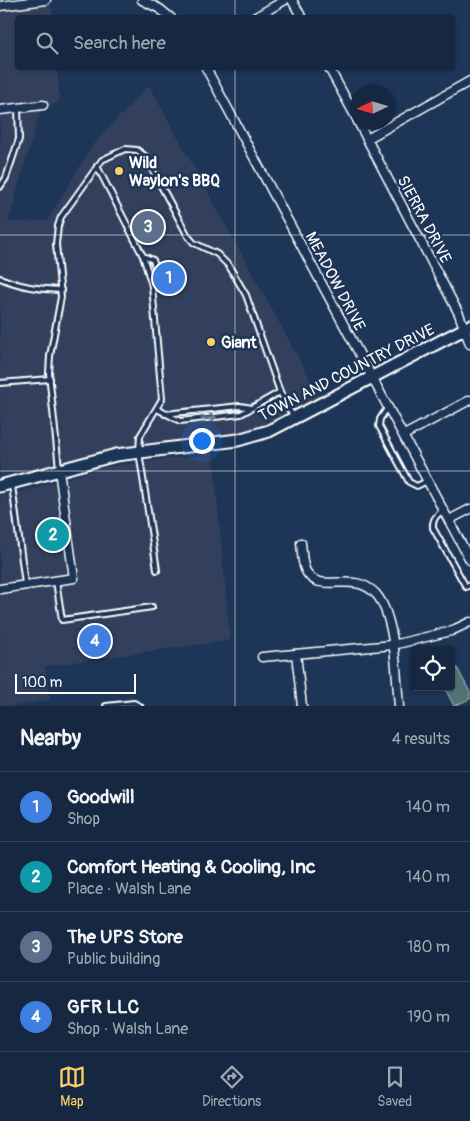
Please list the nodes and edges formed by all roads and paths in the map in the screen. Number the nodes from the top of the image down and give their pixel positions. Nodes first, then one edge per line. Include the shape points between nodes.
1 (0, 0) edge
2 (46, 0) edge
3 (142, 0) edge
4 (285, 0) edge
5 (292, 0) edge
6 (0, 6) edge
7 (167, 15) edge
8 (259, 15) edge
9 (300, 15) edge
10 (207, 70) edge
11 (330, 70) edge
12 (470, 81) edge
13 (44, 105) dead end
14 (350, 107) edge
15 (18, 108) junction
16 (0, 110) edge
17 (362, 130) edge
18 (367, 139) junction
19 (97, 166) junction
20 (0, 187) edge
21 (143, 256) junction
22 (0, 278) edge
23 (152, 286) junction
24 (61, 290) junction
25 (467, 328) edge
26 (470, 344) edge
27 (372, 377) junction
28 (50, 379) junction
29 (0, 383) edge
30 (280, 392) junction
31 (470, 400) edge
32 (388, 407) junction
33 (252, 408) junction
34 (157, 409) junction
35 (164, 414) junction
36 (295, 419) junction
37 (404, 435) junction
38 (139, 452) junction
39 (59, 470) junction
40 (428, 481) junction
41 (6, 485) edge
42 (470, 509) edge
43 (444, 510) junction
44 (449, 520) junction
45 (301, 543) dead end
46 (470, 560) edge
47 (156, 570) dead end
48 (56, 581) junction
49 (470, 585) edge
50 (25, 587) junction
51 (0, 589) edge
52 (152, 607) dead end
53 (470, 622) edge
54 (393, 645) junction
55 (296, 654) junction
56 (262, 657) dead end
57 (106, 706) edge
58 (140, 706) edge
59 (302, 706) edge
60 (399, 706) edge

1 - 6 street
2 - 6 street
3 - 7 street
4 - 8 street
5 - 9 street
10 - 27 street, MEADOW DRIVE
11 - 14 street, SIERRA DRIVE
12 - 18 street
13 - 15 street
15 - 16 street
15 - 20 lane via 19,138
17 - 18 street, SIERRA DRIVE
18 - 25 street, SIERRA DRIVE
19 - 21 lane
19 - 24 lane via 59,221 56,244
19 - 30 lane via 102,160 125,149 137,150 145,156 188,236 221,258 233,273 248,302
21 - 23 lane
21 - 23 lane via 153,260 156,268 158,277
22 - 24 lane via 28,288
23 - 34 lane via 162,396
24 - 28 lane via 50,356
25 - 26 street, SIERRA DRIVE
25 - 27 street, TOWN AND COUNTRY DRIVE
27 - 32 street, MEADOW DRIVE
27 - 36 street, TOWN AND COUNTRY DRIVE
28 - 29 lane
28 - 39 lane
30 - 33 lane
30 - 36 lane
31 - 37 street
32 - 37 street, MEADOW DRIVE
32 - 40 lane via 379,426 400,466 409,482 417,486
33 - 35 lane via 240,406
35 -> 33 lane via 183,421 241,414
34 - 35 lane
34 - 38 lane via 140,436
36 - 38 street, TOWN AND COUNTRY DRIVE via 246,438
37 - 40 street, MEADOW DRIVE
38 - 39 street, TOWN AND COUNTRY DRIVE
38 - 47 lane
39 - 41 street, TOWN AND COUNTRY DRIVE
39 - 48 street via 74,578
40 - 43 street, MEADOW DRIVE
41 - 50 lane
42 - 44 street
43 - 44 street, MEADOW DRIVE
43 - 49 lane via 435,517 433,528 466,587
44 - 46 street, MEADOW DRIVE
45 - 54 street via 305,569 313,580 326,584 356,582 377,596
48 - 50 street
48 - 52 lane via 62,620
50 - 51 street
53 - 54 street via 451,631
54 - 55 street
54 - 60 street
55 - 56 street
55 - 59 street
57 - 58 lane via 134,703

